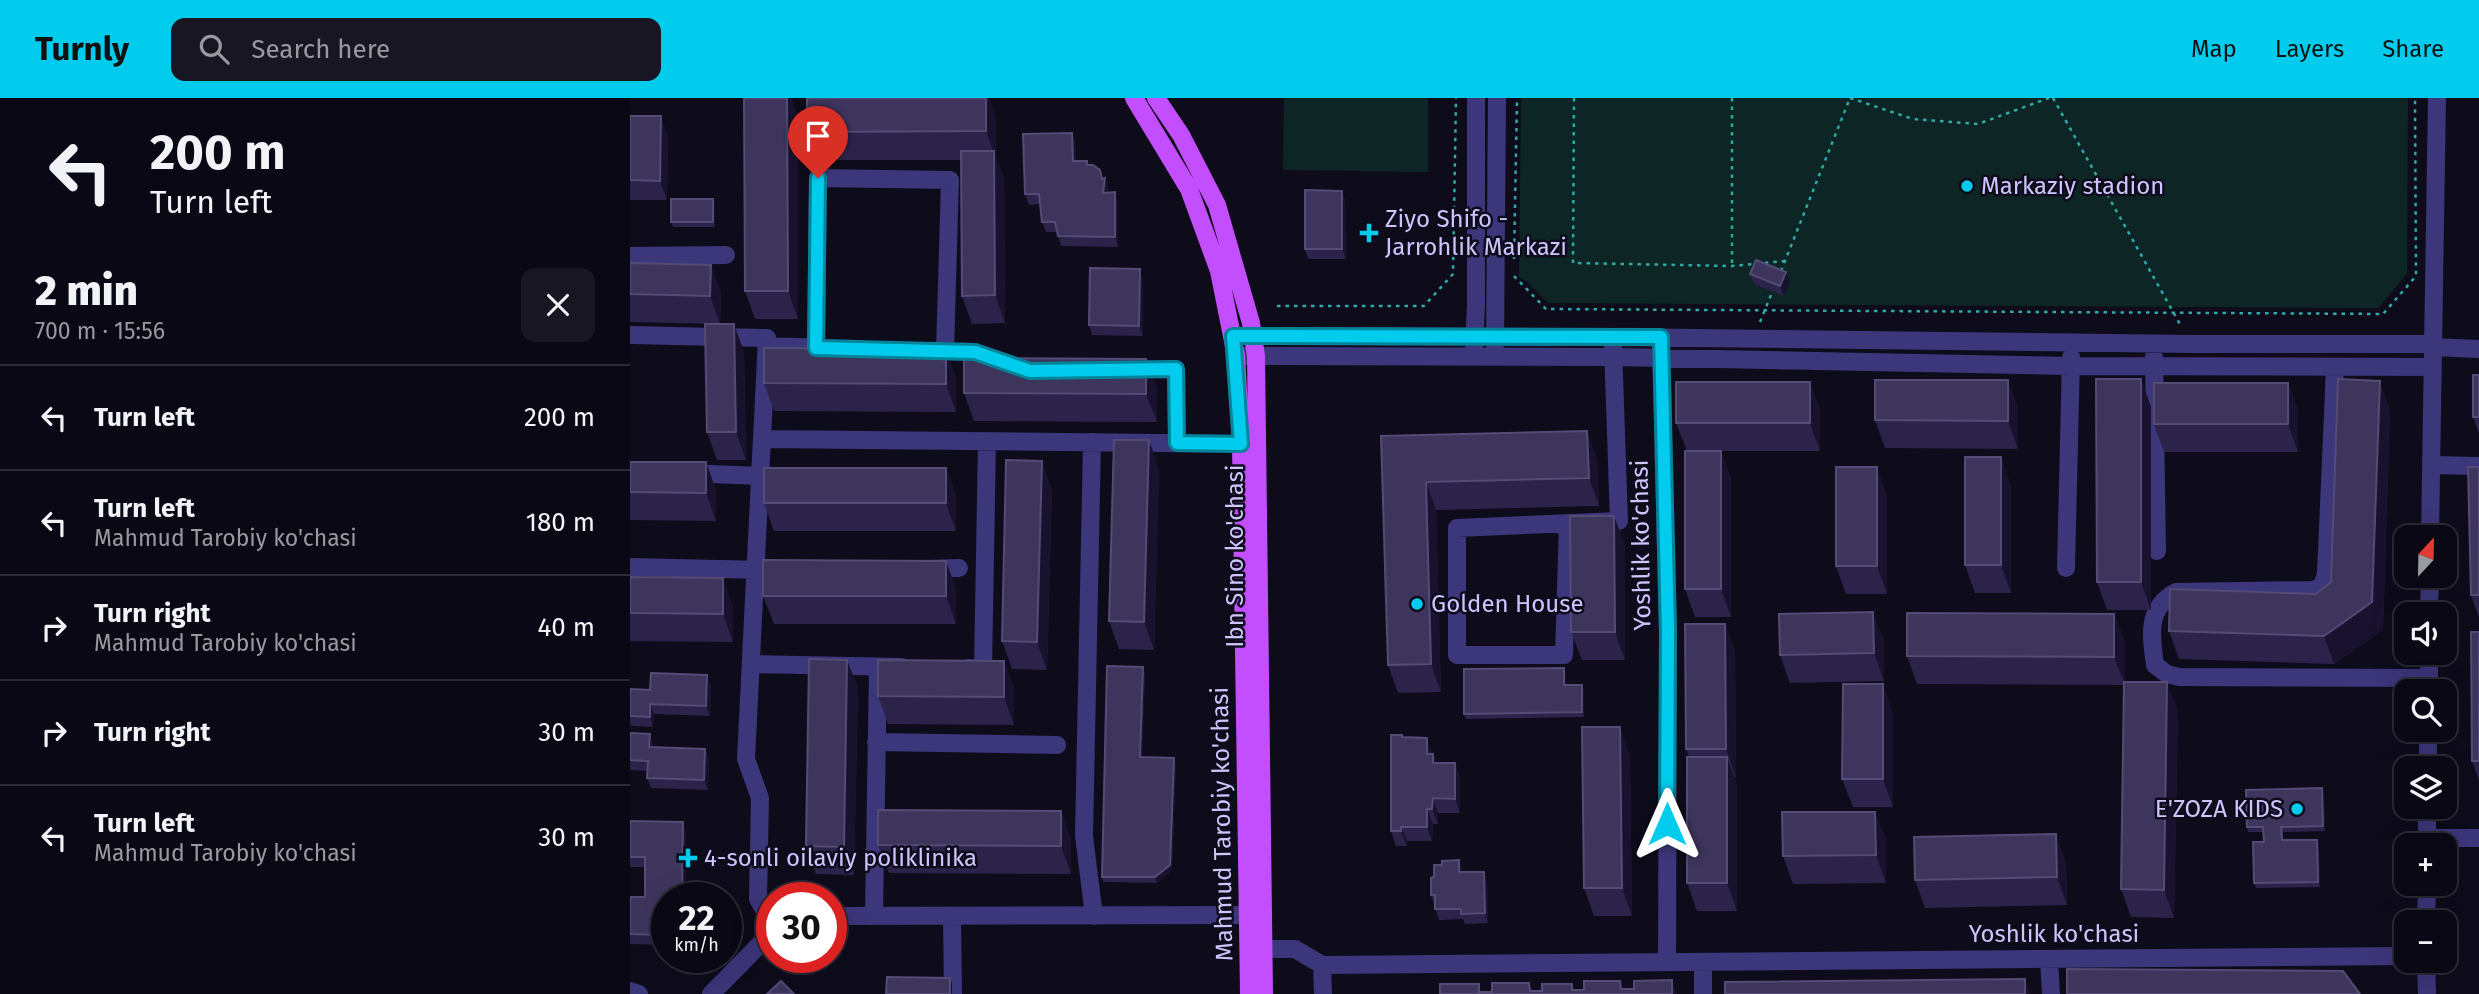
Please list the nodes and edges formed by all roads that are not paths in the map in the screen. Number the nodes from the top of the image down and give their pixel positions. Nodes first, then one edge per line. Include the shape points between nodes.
1 (1134, 98) edge
2 (1156, 98) edge
3 (1476, 98) edge
4 (1497, 98) edge
5 (2437, 98) edge
6 (726, 255) dead end
7 (630, 256) edge
8 (630, 335) edge
9 (1233, 336) junction
10 (1474, 336) junction
11 (1495, 336) junction
12 (1254, 337) junction
13 (1613, 337) junction
14 (1661, 337) junction
15 (767, 342) junction
16 (2071, 342) junction
17 (2154, 343) junction
18 (2432, 346) junction
19 (816, 348) junction
20 (880, 349) edge
21 (2479, 349) edge
22 (906, 350) edge
23 (945, 351) junction
24 (1236, 356) junction
25 (1256, 356) junction
26 (1473, 356) junction
27 (1496, 356) junction
28 (1614, 357) junction
29 (1662, 358) junction
30 (2071, 366) junction
31 (2153, 366) junction
32 (2335, 367) junction
33 (2432, 367) junction
34 (1110, 370) edge
35 (1030, 371) edge
36 (762, 439) junction
37 (987, 441) junction
38 (1092, 442) junction
39 (1177, 443) junction
40 (1250, 444) junction
41 (2431, 465) junction
42 (2479, 466) edge
43 (669, 472) edge
44 (761, 475) junction
45 (1568, 523) junction
46 (2430, 525) edge
47 (2157, 551) dead end
48 (630, 568) edge
49 (959, 568) dead end
50 (2066, 568) dead end
51 (905, 569) edge
52 (755, 570) junction
53 (783, 570) edge
54 (751, 664) junction
55 (878, 667) junction
56 (917, 667) edge
57 (956, 668) edge
58 (2394, 684) edge
59 (876, 742) junction
60 (1056, 745) dead end
61 (2479, 838) edge
62 (2457, 840) edge
63 (758, 882) edge
64 (1255, 915) junction
65 (847, 916) edge
66 (874, 916) junction
67 (952, 916) junction
68 (1094, 916) junction
69 (756, 948) edge
70 (1256, 949) junction
71 (2394, 956) edge
72 (2049, 959) junction
73 (1667, 962) junction
74 (1703, 962) junction
75 (1322, 965) junction
76 (2426, 973) edge
77 (630, 990) edge
78 (639, 994) edge
79 (711, 994) edge
80 (953, 994) edge
81 (1249, 994) edge
82 (1264, 994) edge
83 (1322, 994) edge
84 (1703, 994) edge
85 (2051, 994) edge
86 (2427, 994) edge

1 - 9 main road, Mahmud Tarobiy ko'chasi via 1189,189 1219,271
2 - 12 main road, Ibn Sino ko'chasi via 1217,205
3 - 10 street
4 - 11 street
5 - 18 street
6 - 7 street
8 - 15 street
9 - 12 street
9 - 24 main road, Mahmud Tarobiy ko'chasi
10 - 11 street
10 - 12 street
10 - 26 street
11 - 13 street
11 - 27 street
12 - 25 main road, Ibn Sino ko'chasi
13 - 14 street
13 - 28 street
14 - 16 street
14 - 29 street, Yoshlik ko'chasi
15 - 19 street
15 - 36 street
16 - 17 street
16 - 30 street
17 - 18 street
17 - 31 street
18 - 21 street
18 - 33 street
19 - 20 street
19 - 23 street via 818,178 950,180
22 - 23 street
23 - 35 street via 975,352
24 - 25 street
24 - 40 main road, Mahmud Tarobiy ko'chasi
25 - 26 street
25 - 40 main road, Ibn Sino ko'chasi
26 - 27 street
27 - 28 street
28 - 29 street
28 - 45 street via 1619,521
29 - 30 street
29 - 73 street, Yoshlik ko'chasi via 1668,632
30 - 31 street
30 - 50 street
31 - 32 street
31 - 47 street
32 - 33 street
32 - 58 street via 2324,583 2312,590 2176,592 2162,600 2153,618 2155,665 2179,677
33 - 41 street
34 - 39 street via 1176,369
36 - 37 street
36 - 44 street
37 - 38 street
37 - 57 street via 983,669
38 - 39 street
38 - 68 street via 1078,820
39 - 40 street
40 - 64 main road, Mahmud Tarobiy ko'chasi
41 - 42 street
41 - 46 street
43 - 44 street
44 - 52 street
45 - 45 street via 1457,528 1457,655 1564,655
48 - 52 street
49 - 51 street
52 - 53 street
52 - 54 street
54 - 55 street
54 - 63 street via 746,759 760,797
55 - 56 street
55 - 59 street
59 - 60 street
59 - 66 street via 880,820
61 - 62 street
64 - 68 street
64 - 70 main road, Mahmud Tarobiy ko'chasi
65 - 66 street
66 - 67 street
67 - 68 street
67 - 80 street
69 - 79 street
70 - 75 street, Yoshlik ko'chasi via 1295,949
70 - 81 main road, Mahmud Tarobiy ko'chasi
70 - 82 main road
71 - 72 street, Yoshlik ko'chasi
72 - 74 street, Yoshlik ko'chasi
72 - 85 street
73 - 74 street, Yoshlik ko'chasi
73 - 75 street, Yoshlik ko'chasi
74 - 84 street
75 - 83 street
76 - 86 street
77 - 78 street

